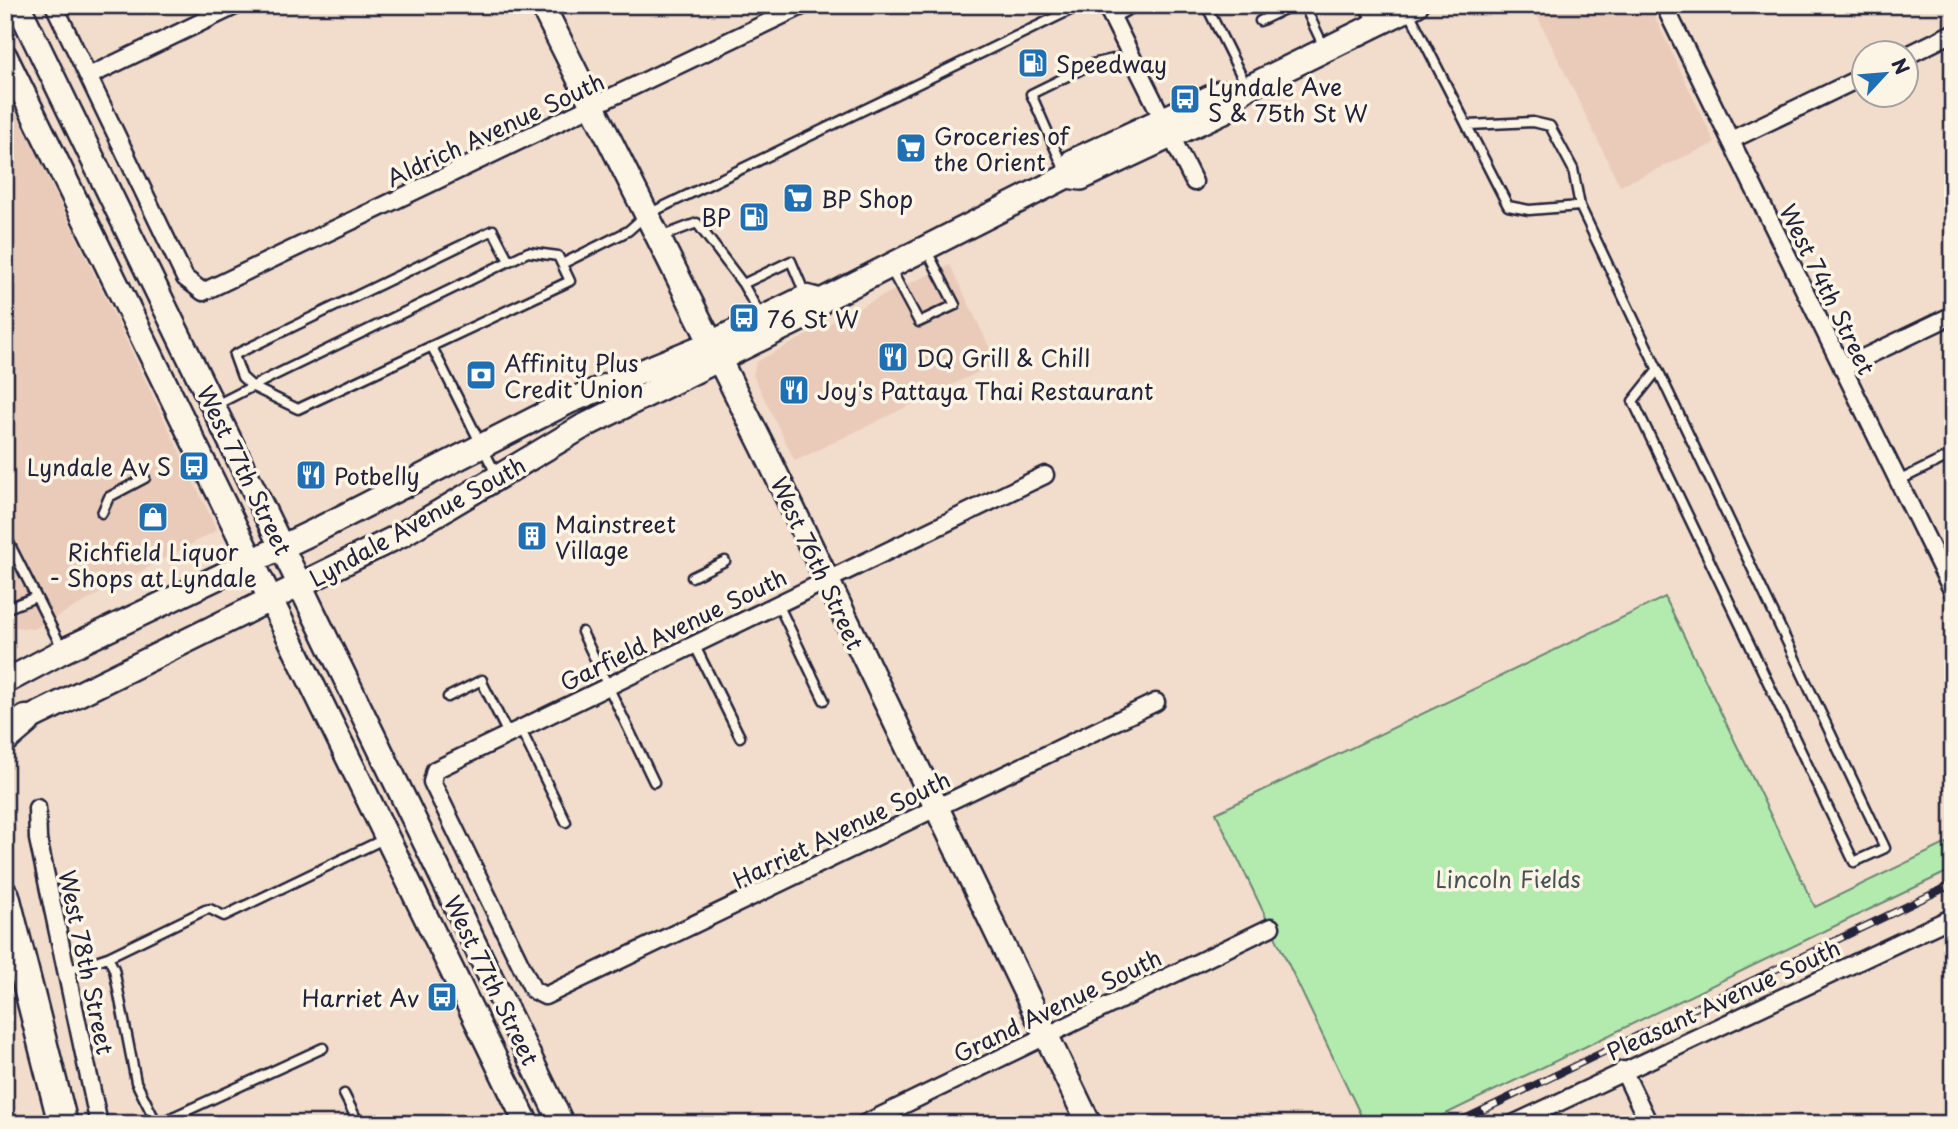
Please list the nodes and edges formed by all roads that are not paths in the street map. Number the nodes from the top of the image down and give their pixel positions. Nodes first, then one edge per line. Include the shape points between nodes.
1 (18, 5) edge
2 (54, 5) edge
3 (237, 5) edge
4 (542, 5) edge
5 (804, 5) edge
6 (1081, 5) edge
7 (1138, 5) edge
8 (1206, 5) edge
9 (1293, 5) edge
10 (1304, 5) edge
11 (1664, 5) edge
12 (1412, 7) edge
13 (1109, 12) edge
14 (1369, 15) edge
15 (1260, 21) dead end
16 (1953, 33) edge
17 (1920, 49) edge
18 (1325, 50) junction
19 (1130, 55) junction
20 (5, 56) edge
21 (89, 76) junction
22 (1850, 83) edge
23 (1242, 92) junction
24 (593, 108) junction
25 (1469, 125) junction
26 (1167, 128) junction
27 (1731, 140) junction
28 (1067, 176) junction
29 (1194, 182) dead end
30 (1580, 206) junction
31 (646, 215) junction
32 (657, 239) junction
33 (926, 248) junction
34 (509, 261) junction
35 (562, 264) junction
36 (889, 267) junction
37 (743, 284) junction
38 (813, 299) junction
39 (1953, 314) edge
40 (762, 318) junction
41 (432, 347) junction
42 (714, 353) junction
43 (1842, 368) junction
44 (1657, 371) junction
45 (253, 387) junction
46 (214, 406) junction
47 (482, 446) junction
48 (1953, 454) edge
49 (1045, 475) dead end
50 (145, 478) dead end
51 (498, 478) junction
52 (1898, 481) junction
53 (102, 513) dead end
54 (5, 535) edge
55 (283, 547) junction
56 (253, 561) junction
57 (725, 561) dead end
58 (692, 577) dead end
59 (825, 582) junction
60 (302, 585) junction
61 (1953, 592) edge
62 (36, 597) junction
63 (271, 601) junction
64 (778, 604) junction
65 (5, 609) edge
66 (582, 632) dead end
67 (694, 644) junction
68 (63, 651) junction
69 (5, 682) edge
70 (607, 686) junction
71 (448, 697) dead end
72 (824, 700) dead end
73 (1156, 702) dead end
74 (12, 730) edge
75 (514, 731) junction
76 (740, 737) dead end
77 (654, 782) dead end
78 (37, 808) dead end
79 (936, 809) junction
80 (566, 822) dead end
81 (386, 838) junction
82 (5, 896) edge
83 (1953, 917) edge
84 (1271, 927) dead end
85 (5, 928) edge
86 (108, 957) junction
87 (66, 971) junction
88 (27, 972) junction
89 (545, 996) joint
90 (1046, 1035) junction
91 (323, 1048) dead end
92 (1623, 1070) junction
93 (344, 1094) dead end
94 (63, 1124) edge
95 (99, 1124) edge
96 (359, 1124) edge
97 (527, 1124) edge
98 (562, 1124) edge
99 (864, 1124) edge
100 (1089, 1124) edge
101 (1513, 1124) edge
102 (1650, 1124) edge

1 - 46 street, West 77th Street
2 - 21 street
3 - 21 street
4 - 24 street, West 76th Street
5 - 24 street, Aldrich Avenue South
6 - 31 lane
7 - 13 lane
8 - 23 lane
9 - 15 lane
10 - 18 lane
11 - 27 street, West 74th Street
12 - 14 street, Lyndale Avenue South
12 - 25 lane
13 - 19 street
14 - 18 street, Lyndale Avenue South
16 - 17 street
18 - 23 street, Lyndale Avenue South
19 - 26 street
19 - 28 lane via 1092,64 1031,94
20 - 56 street, West 77th Street
21 - 24 street, Aldrich Avenue South via 185,278 203,292
22 - 27 street
23 - 26 street, Lyndale Avenue South via 1220,93
24 - 31 street, West 76th Street
25 - 30 lane via 1508,206 1529,210
25 - 30 lane via 1533,122 1550,126 1573,169
26 - 28 street, Lyndale Avenue South via 1081,178
26 - 29 street
27 - 43 street, West 74th Street
28 - 33 street, Lyndale Avenue South
30 - 44 lane
31 - 32 street, West 76th Street
31 - 35 lane via 628,231
32 - 37 lane via 697,223
32 - 42 street, West 76th Street
33 - 36 street, Lyndale Avenue South
33 - 36 lane via 955,305 919,322
34 - 35 lane via 528,251 558,256
34 - 45 lane
34 - 45 lane via 493,230 234,355 242,377
35 - 41 lane via 570,281
36 - 38 street, Lyndale Avenue South
37 - 38 lane via 791,261
37 - 40 lane
38 - 40 street, Lyndale Avenue South
38 - 42 street, Lyndale Avenue South via 813,313
39 - 43 street
40 - 42 street, Lyndale Avenue South
41 - 45 lane via 298,409
41 - 47 lane
42 - 47 street, Lyndale Avenue South via 570,401
42 - 51 street, Lyndale Avenue South
42 - 59 street, West 76th Street
43 - 52 street, West 74th Street
44 - 44 lane via 1633,401 1854,862 1885,848
45 - 46 lane
46 - 55 street, West 77th Street
47 - 51 lane
47 - 55 street, Lyndale Avenue South
48 - 52 lane
49 - 59 street, Garfield Avenue South
50 - 53 lane via 109,496
51 - 60 street, Lyndale Avenue South
52 - 61 street, West 74th Street
54 - 62 lane
55 - 56 street, Lyndale Avenue South
55 - 60 street, West 77th Street
56 - 63 street, West 77th Street
56 - 68 street, Lyndale Avenue South
57 - 58 lane
59 - 64 street, Garfield Avenue South
59 - 79 street, West 76th Street
60 - 63 street, Lyndale Avenue South
60 - 98 street, West 77th Street
62 - 65 lane
62 - 68 lane
63 - 74 street, Lyndale Avenue South
63 - 81 street, West 77th Street
64 - 67 street, Garfield Avenue South
64 - 72 lane
66 - 70 lane
67 - 70 street, Garfield Avenue South
67 - 76 lane
68 - 69 street, Lyndale Avenue South
70 - 75 street, Garfield Avenue South
70 - 77 lane
71 - 75 lane via 482,681
73 - 79 street, Harriet Avenue South
75 - 80 lane
75 - 89 street, Garfield Avenue South via 435,771 432,782 533,990
78 - 87 street, West 78th Street via 38,839
79 - 89 street, Harriet Avenue South
79 - 90 street, West 76th Street
81 - 86 lane via 224,916 205,910
81 - 97 street, West 77th Street
82 - 88 highway
83 - 92 street, Pleasant Avenue South
84 - 90 street, Grand Avenue South
85 - 88 highway
86 - 87 lane
86 - 91 lane via 136,1082 160,1123
87 - 95 street, West 78th Street
88 - 94 highway
90 - 99 street, Grand Avenue South
90 - 100 street, West 76th Street
92 - 101 street, Pleasant Avenue South
92 - 102 street
93 - 96 lane

